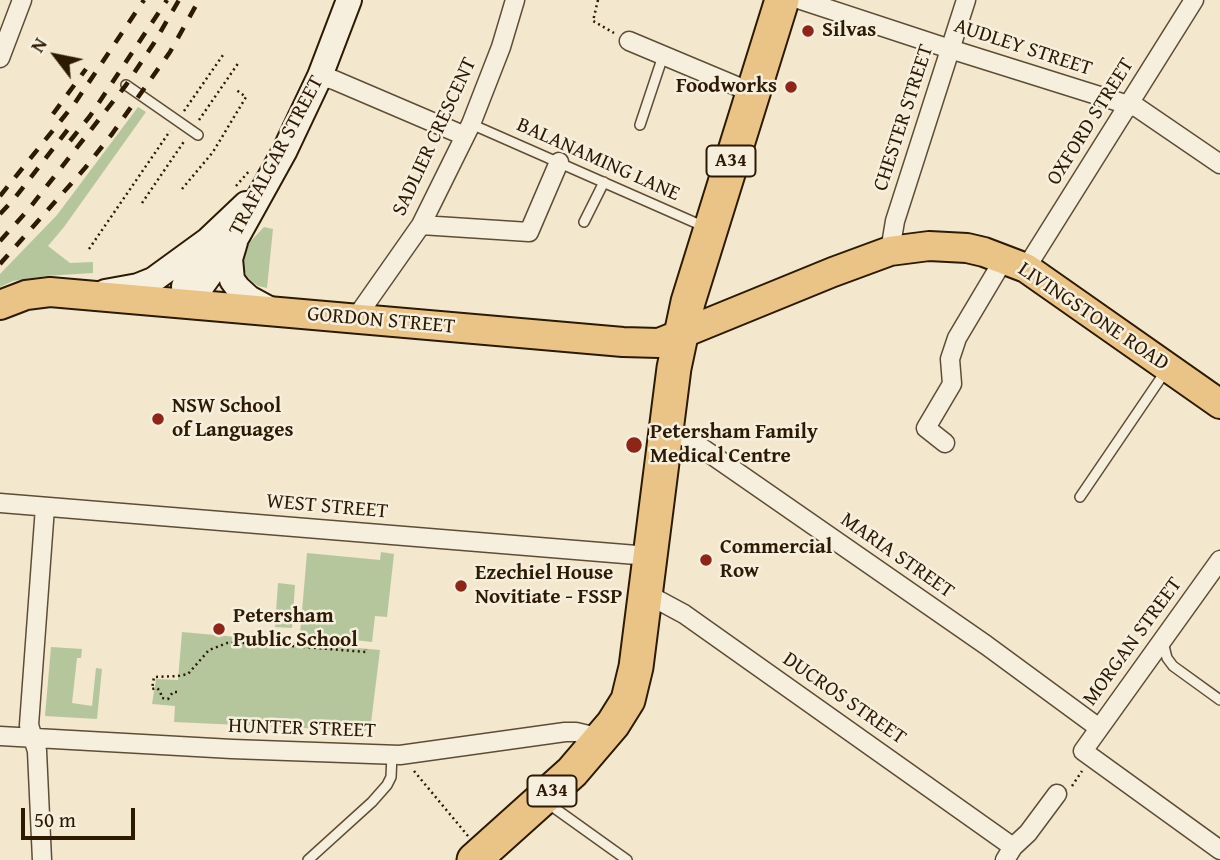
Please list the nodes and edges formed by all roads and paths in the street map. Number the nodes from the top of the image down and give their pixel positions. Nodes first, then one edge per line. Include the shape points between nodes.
1 (22, 0) edge
2 (349, 0) edge
3 (515, 0) edge
4 (598, 0) edge
5 (782, 0) edge
6 (801, 0) edge
7 (966, 0) edge
8 (1194, 0) edge
9 (629, 41) joint
10 (950, 49) junction
11 (223, 55) dead end
12 (663, 56) junction
13 (0, 58) edge
14 (320, 76) junction
15 (126, 85) dead end
16 (235, 89) dead end
17 (753, 93) junction
18 (1128, 105) junction
19 (177, 121) junction
20 (640, 125) dead end
21 (468, 130) junction
22 (198, 135) dead end
23 (558, 162) junction
24 (1220, 164) edge
25 (257, 178) junction
26 (604, 182) junction
27 (182, 189) dead end
28 (230, 192) dead end
29 (584, 222) dead end
30 (421, 225) junction
31 (97, 228) dead end
32 (710, 229) junction
33 (102, 231) junction
34 (238, 234) junction
35 (208, 240) junction
36 (89, 249) dead end
37 (890, 251) junction
38 (1015, 263) junction
39 (79, 295) junction
40 (189, 304) junction
41 (0, 305) edge
42 (273, 311) junction
43 (355, 319) junction
44 (681, 334) junction
45 (1168, 368) junction
46 (1220, 404) edge
47 (666, 427) junction
48 (946, 443) dead end
49 (1080, 497) dead end
50 (0, 503) edge
51 (45, 507) junction
52 (649, 556) junction
53 (1220, 560) edge
54 (645, 593) junction
55 (1162, 640) junction
56 (366, 649) dead end
57 (177, 692) dead end
58 (1220, 700) edge
59 (1099, 728) junction
60 (0, 736) edge
61 (33, 738) junction
62 (601, 738) junction
63 (1088, 754) junction
64 (396, 755) junction
65 (1057, 794) joint
66 (542, 800) junction
67 (471, 848) edge
68 (1220, 850) edge
69 (1009, 854) edge
70 (42, 860) edge
71 (308, 860) edge
72 (627, 860) edge

1 - 13 street
2 - 14 street, TRAFALGAR STREET
3 - 21 street, SADLIER CRESCENT
4 - 9 path via 593,21
5 - 17 highway, A34
6 - 10 street, AUDLEY STREET
7 - 10 street, CHESTER STREET
8 - 18 street, OXFORD STREET
9 - 12 street
10 - 18 street, AUDLEY STREET
10 - 37 street, CHESTER STREET via 895,221
11 - 19 path
12 - 17 street
12 - 20 lane
14 - 21 street
14 - 25 street, TRAFALGAR STREET via 284,152
15 - 19 lane
16 - 27 path via 246,97 213,152
17 - 32 highway, A34
18 - 24 street, AUDLEY STREET via 1138,107
18 - 38 street, OXFORD STREET
19 - 22 lane
19 - 33 path
21 - 23 lane, BALANAMING LANE
21 - 30 street, SADLIER CRESCENT
23 - 26 lane, BALANAMING LANE
23 - 30 street via 529,232
25 - 28 path
25 - 34 street, TRAFALGAR STREET
25 - 35 street
26 - 29 lane
26 - 32 lane, BALANAMING LANE
30 - 43 street, SADLIER CRESCENT
31 - 33 path
32 - 44 highway, A34
33 - 36 path
34 - 40 street, TRAFALGAR STREET
34 - 42 street via 230,259 232,280 249,298
35 - 39 street via 138,286
35 - 40 street via 184,286
37 - 38 main road, LIVINGSTONE ROAD via 967,248
37 - 44 main road, LIVINGSTONE ROAD
38 - 45 main road, LIVINGSTONE ROAD
38 - 48 street, OXFORD STREET via 957,338 950,359 952,384 926,428
39 - 40 main road, GORDON STREET
39 - 41 main road, GORDON STREET via 26,295
40 - 42 main road, GORDON STREET
42 - 43 main road, GORDON STREET
43 - 44 main road, GORDON STREET via 648,343
44 - 47 highway, A34
45 - 46 main road, LIVINGSTONE ROAD
45 - 49 lane
47 - 52 highway, A34
47 - 59 street, MARIA STREET
50 - 51 street, WEST STREET
51 - 52 street, WEST STREET
51 - 61 street via 29,724
52 - 54 highway, A34
53 - 55 street, MORGAN STREET
54 - 62 highway, A34 via 633,684 621,714
54 - 69 street, DUCROS STREET via 684,614
55 - 58 lane via 1173,666
55 - 59 street, MORGAN STREET
56 - 57 path via 227,643 209,650 188,674 154,677 152,689 157,688 162,698 169,699
59 - 63 street, MORGAN STREET
60 - 61 street, HUNTER STREET
61 - 64 street, HUNTER STREET
61 - 70 street
62 - 64 street, HUNTER STREET via 565,732
62 - 66 highway, A34
63 - 65 path via 1071,787
63 - 68 street
64 - 67 path
64 - 71 lane via 391,777 381,792
65 - 69 street
66 - 67 highway, A34
66 - 72 lane

